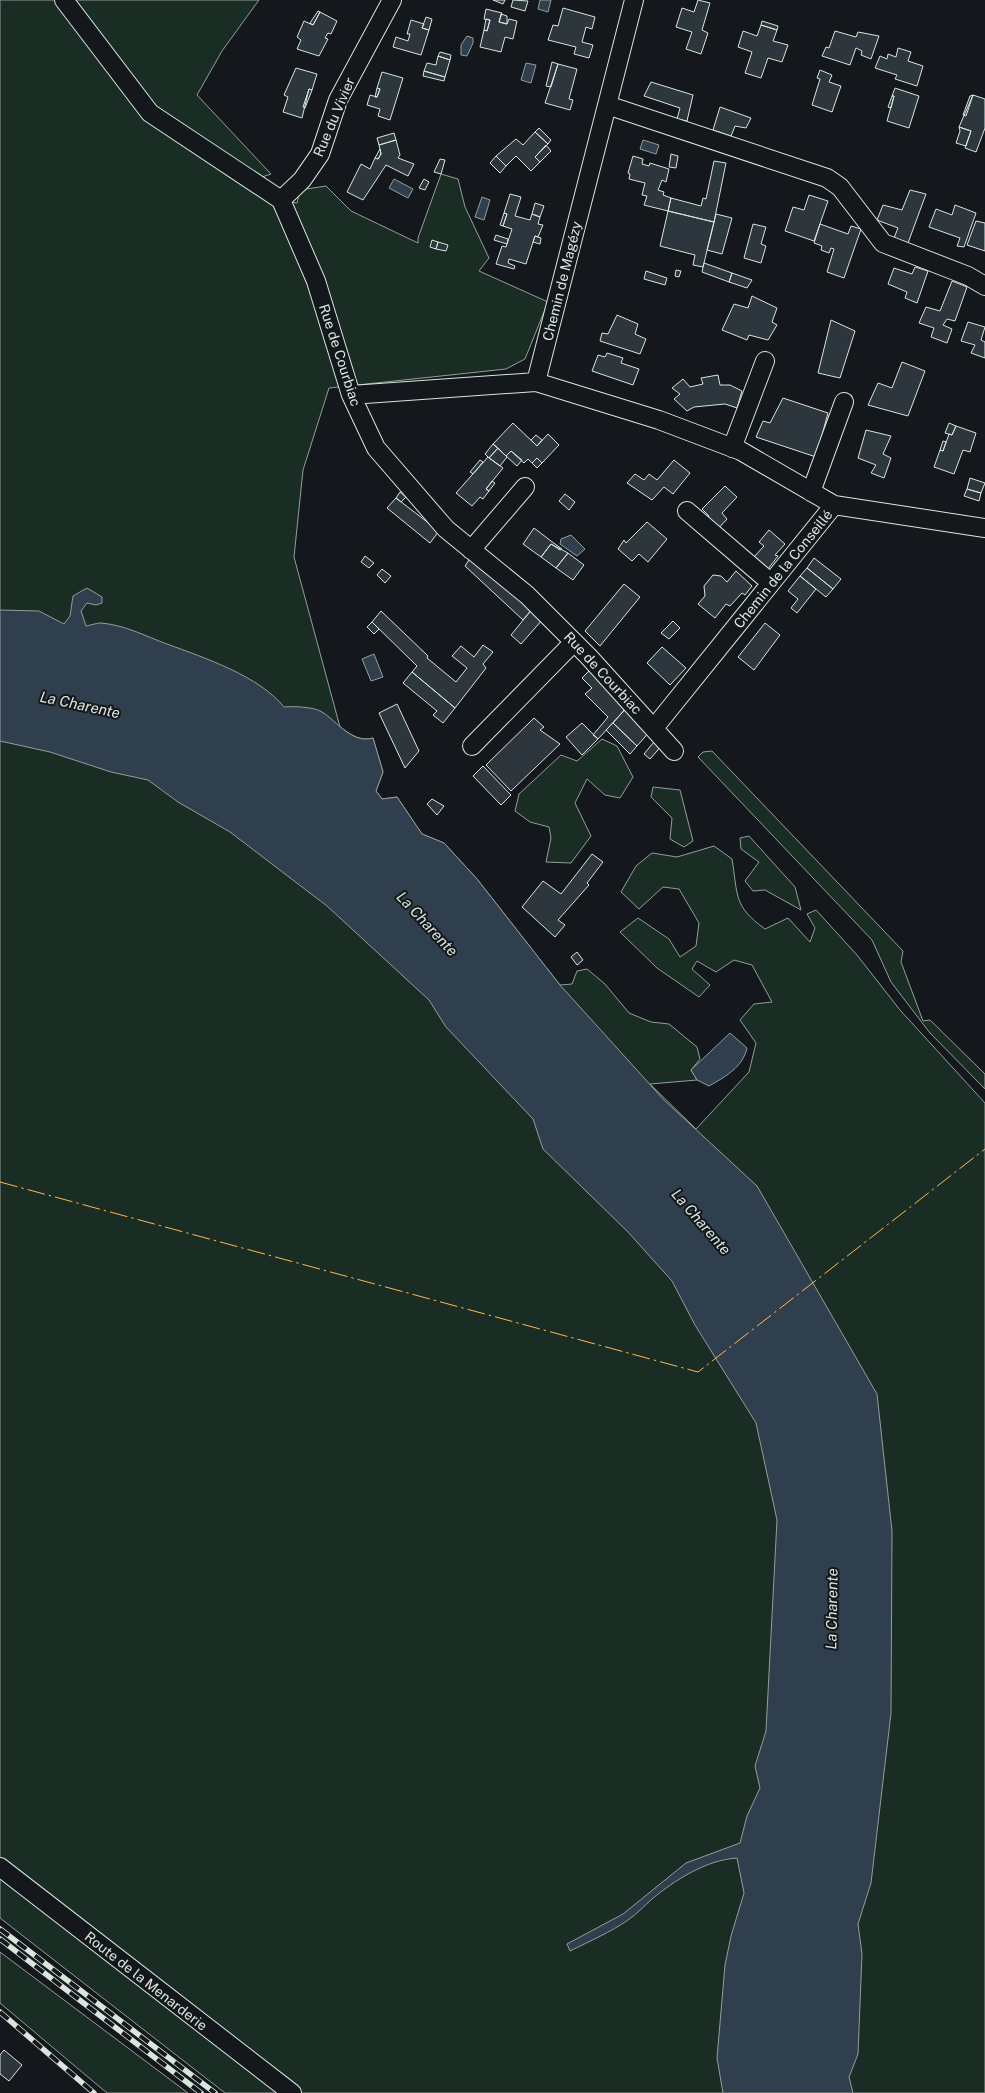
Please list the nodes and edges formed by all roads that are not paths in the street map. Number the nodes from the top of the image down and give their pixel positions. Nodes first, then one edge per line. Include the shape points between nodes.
1 (64, 0) edge
2 (392, 0) edge
3 (634, 0) edge
4 (607, 105) junction
5 (281, 200) junction
6 (985, 286) edge
7 (765, 361) dead end
8 (536, 382) junction
9 (351, 395) junction
10 (844, 402) dead end
11 (732, 448) junction
12 (525, 487) dead end
13 (811, 492) junction
14 (834, 505) junction
15 (687, 511) dead end
16 (985, 528) edge
17 (471, 550) junction
18 (771, 583) junction
19 (574, 642) junction
20 (654, 728) junction
21 (472, 746) dead end
22 (674, 751) dead end
23 (0, 1867) edge
24 (292, 2093) edge

1 - 5 street via 150,113
2 - 5 street, Rue du Vivier via 338,100 320,154 302,180
3 - 4 street, Chemin de Magézy
4 - 6 street via 827,178 840,187 883,242
4 - 8 street, Chemin de Magézy
5 - 9 street, Rue de Courbiac via 316,280
7 - 11 street
8 - 9 street
8 - 11 street via 659,420
9 - 17 street, Rue de Courbiac via 376,448 446,529
10 - 13 street
11 - 13 street
12 - 17 street
13 - 14 street
14 - 16 street, Chemin de la Conseillé
14 - 18 street, Chemin de la Conseillé
15 - 18 street
17 - 19 street, Rue de Courbiac via 527,595
18 - 20 street, Chemin de la Conseillé
19 - 20 street, Rue de Courbiac
19 - 21 street
20 - 22 street, Rue de Courbiac
23 - 24 street, Route de la Menarderie

